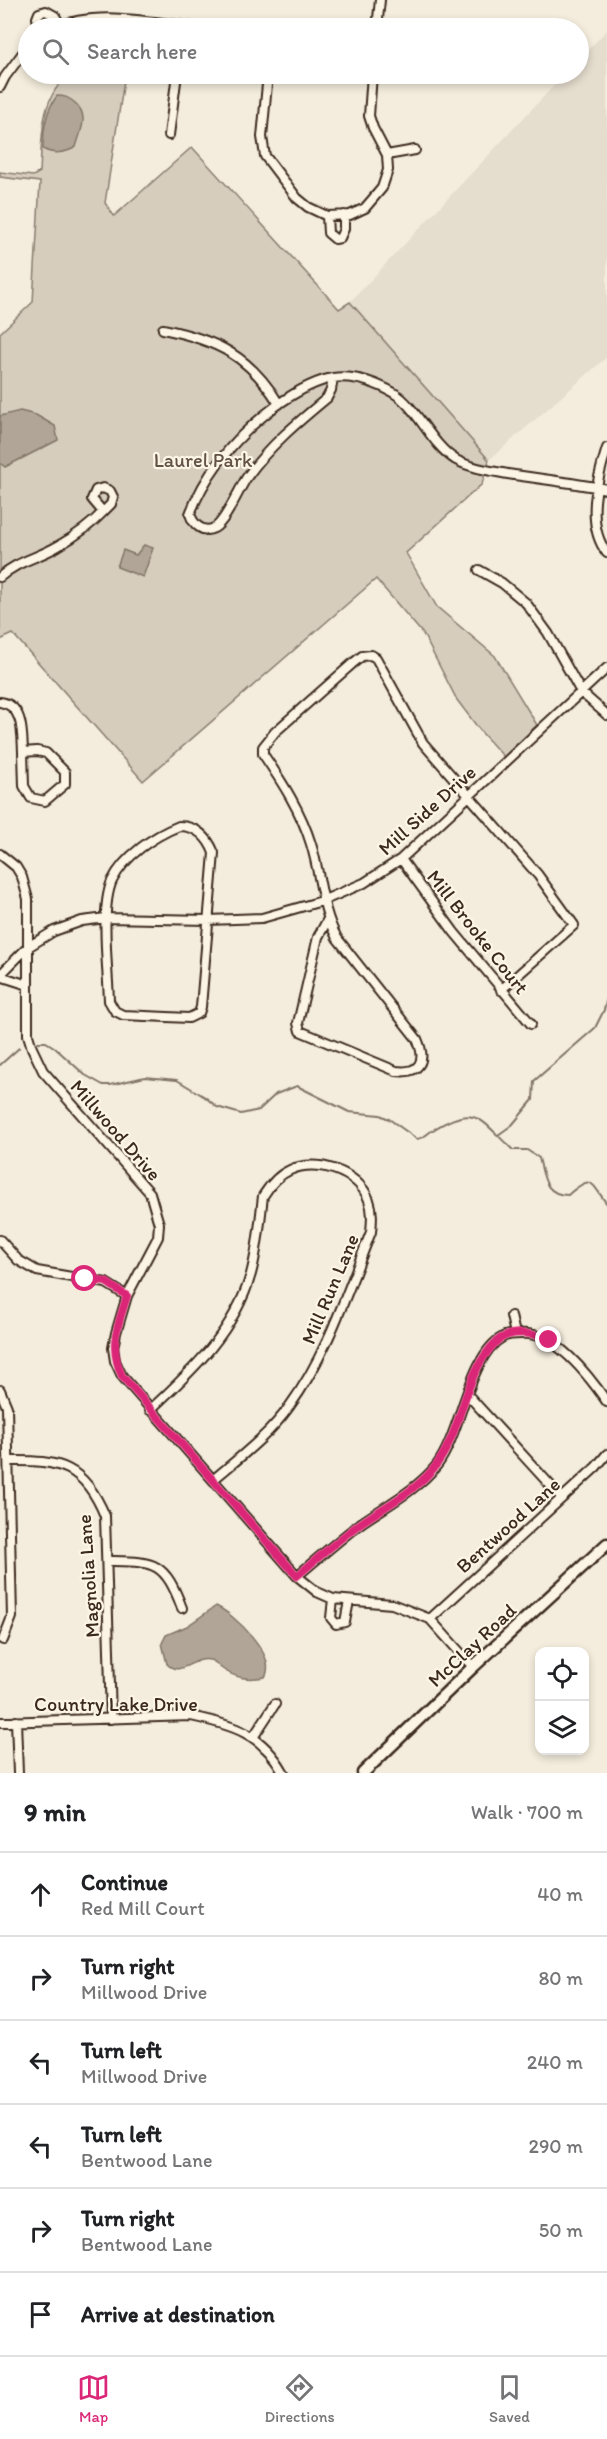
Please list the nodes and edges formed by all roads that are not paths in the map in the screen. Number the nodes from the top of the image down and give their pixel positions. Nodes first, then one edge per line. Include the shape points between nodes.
1 (380, 0) edge
2 (37, 18) edge
3 (56, 18) edge
4 (378, 18) edge
5 (18, 59) edge
6 (176, 84) edge
7 (267, 84) edge
8 (371, 84) edge
9 (0, 87) edge
10 (169, 135) dead end
11 (416, 150) dead end
12 (387, 155) junction
13 (344, 215) junction
14 (327, 216) junction
15 (163, 329) dead end
16 (333, 378) junction
17 (279, 404) junction
18 (607, 448) edge
19 (598, 487) junction
20 (607, 489) edge
21 (103, 512) dead end
22 (607, 553) edge
23 (479, 570) dead end
24 (0, 577) edge
25 (607, 668) edge
26 (581, 692) junction
27 (0, 702) edge
28 (607, 715) edge
29 (23, 752) junction
30 (470, 796) junction
31 (0, 854) edge
32 (401, 859) junction
33 (322, 901) junction
34 (106, 918) junction
35 (328, 919) junction
36 (208, 920) junction
37 (28, 947) junction
38 (0, 976) edge
39 (28, 985) junction
40 (501, 990) junction
41 (531, 1024) dead end
42 (0, 1240) edge
43 (127, 1296) junction
44 (511, 1316) dead end
45 (515, 1334) junction
46 (0, 1390) edge
47 (467, 1394) junction
48 (607, 1402) edge
49 (150, 1410) junction
50 (607, 1454) edge
51 (9, 1461) junction
52 (213, 1480) junction
53 (562, 1498) junction
54 (4, 1528) edge
55 (607, 1544) edge
56 (108, 1561) junction
57 (297, 1576) junction
58 (333, 1599) junction
59 (349, 1600) junction
60 (182, 1608) dead end
61 (430, 1619) junction
62 (3, 1640) dead end
63 (473, 1667) junction
64 (275, 1704) dead end
65 (111, 1719) junction
66 (16, 1721) junction
67 (0, 1722) edge
68 (254, 1736) junction
69 (18, 1773) edge
70 (284, 1773) edge
71 (363, 1773) edge

1 - 4 street
2 - 3 street via 46,10
5 - 9 street
6 - 10 street
7 - 14 street via 262,137 265,156 297,198
8 - 12 street via 369,116
11 - 12 street
12 - 13 street via 388,170 375,198 365,208
13 - 14 street
13 - 14 street via 342,234 335,239 328,233
15 - 17 street via 227,348 244,360
16 - 17 street via 301,389
16 - 17 street via 327,398 263,456 220,524 206,530 192,522 190,514 214,468 241,435
16 - 19 street via 367,381 396,394 447,453 466,465
18 - 19 street
19 - 20 street
19 - 22 street via 594,523 598,540
21 - 24 street via 57,547 12,567
23 - 26 street via 526,603
25 - 26 street, Mill Side Drive
26 - 28 street
26 - 30 street, Mill Side Drive
27 - 29 street via 17,712
29 - 29 street via 26,794 45,801 65,784 65,772 45,753
30 - 32 street, Mill Side Drive
30 - 33 street via 423,743 376,658 362,656 263,747 263,754 305,827
30 - 40 street via 538,875 574,925
31 - 37 street, Millwood Drive via 22,877 28,899
32 - 33 street, Mill Side Drive via 364,883
32 - 40 street, Mill Brooke Court
33 - 35 street
33 - 36 street, Mill Side Drive via 262,918
34 - 36 street, Mill Side Drive
34 - 36 street via 113,880 121,868 161,833 179,826 193,828 206,837 214,853
34 - 36 street via 110,1006 123,1015 189,1018 199,1013 201,1007
34 - 37 street, Mill Side Drive via 63,928
35 - 35 street via 318,938 298,1023 300,1031 396,1071 415,1069 422,1057 417,1039 337,938
37 - 38 street, Mill Side Drive
37 - 39 street, Millwood Drive
38 - 39 street
39 - 43 street, Millwood Drive via 28,1035 43,1071 150,1193 157,1212 158,1237
40 - 41 street, Mill Brooke Court
42 - 43 street via 18,1260 37,1271 106,1282
43 - 49 street, Millwood Drive via 113,1348 115,1361 122,1376
44 - 45 street
45 - 47 street via 505,1336 486,1353
45 - 48 street via 538,1335 549,1340
46 - 51 street via 7,1407
47 - 53 street
47 - 57 street via 438,1464 420,1483 361,1523
49 - 52 street, Millwood Drive
49 - 52 street, Mill Run Lane via 211,1350 229,1324 251,1275 264,1196 270,1186 290,1170 309,1165 323,1166 353,1179 369,1198 371,1232 327,1343 288,1409 258,1442
50 - 53 street, Bentwood Lane
51 - 54 street
51 - 56 street, Magnolia Lane via 43,1460 59,1464 82,1480 97,1496 105,1516
52 - 57 street, Millwood Drive
53 - 61 street, Bentwood Lane
54 - 62 street via 12,1617
55 - 63 main road, McClay Road
56 - 60 street via 149,1562 159,1568 175,1588
56 - 65 street, Magnolia Lane
57 - 58 street, Millwood Drive
58 - 59 street, Millwood Drive
58 - 59 street via 331,1618 340,1625 345,1622
59 - 61 street, Millwood Drive via 392,1604
61 - 63 street, Millwood Drive
63 - 71 main road, McClay Road
64 - 68 street
65 - 66 street, Country Lake Drive
65 - 68 street, Country Lake Drive via 191,1716
66 - 67 street, Country Lake Drive
66 - 69 street
68 - 70 street, Country Lake Drive

